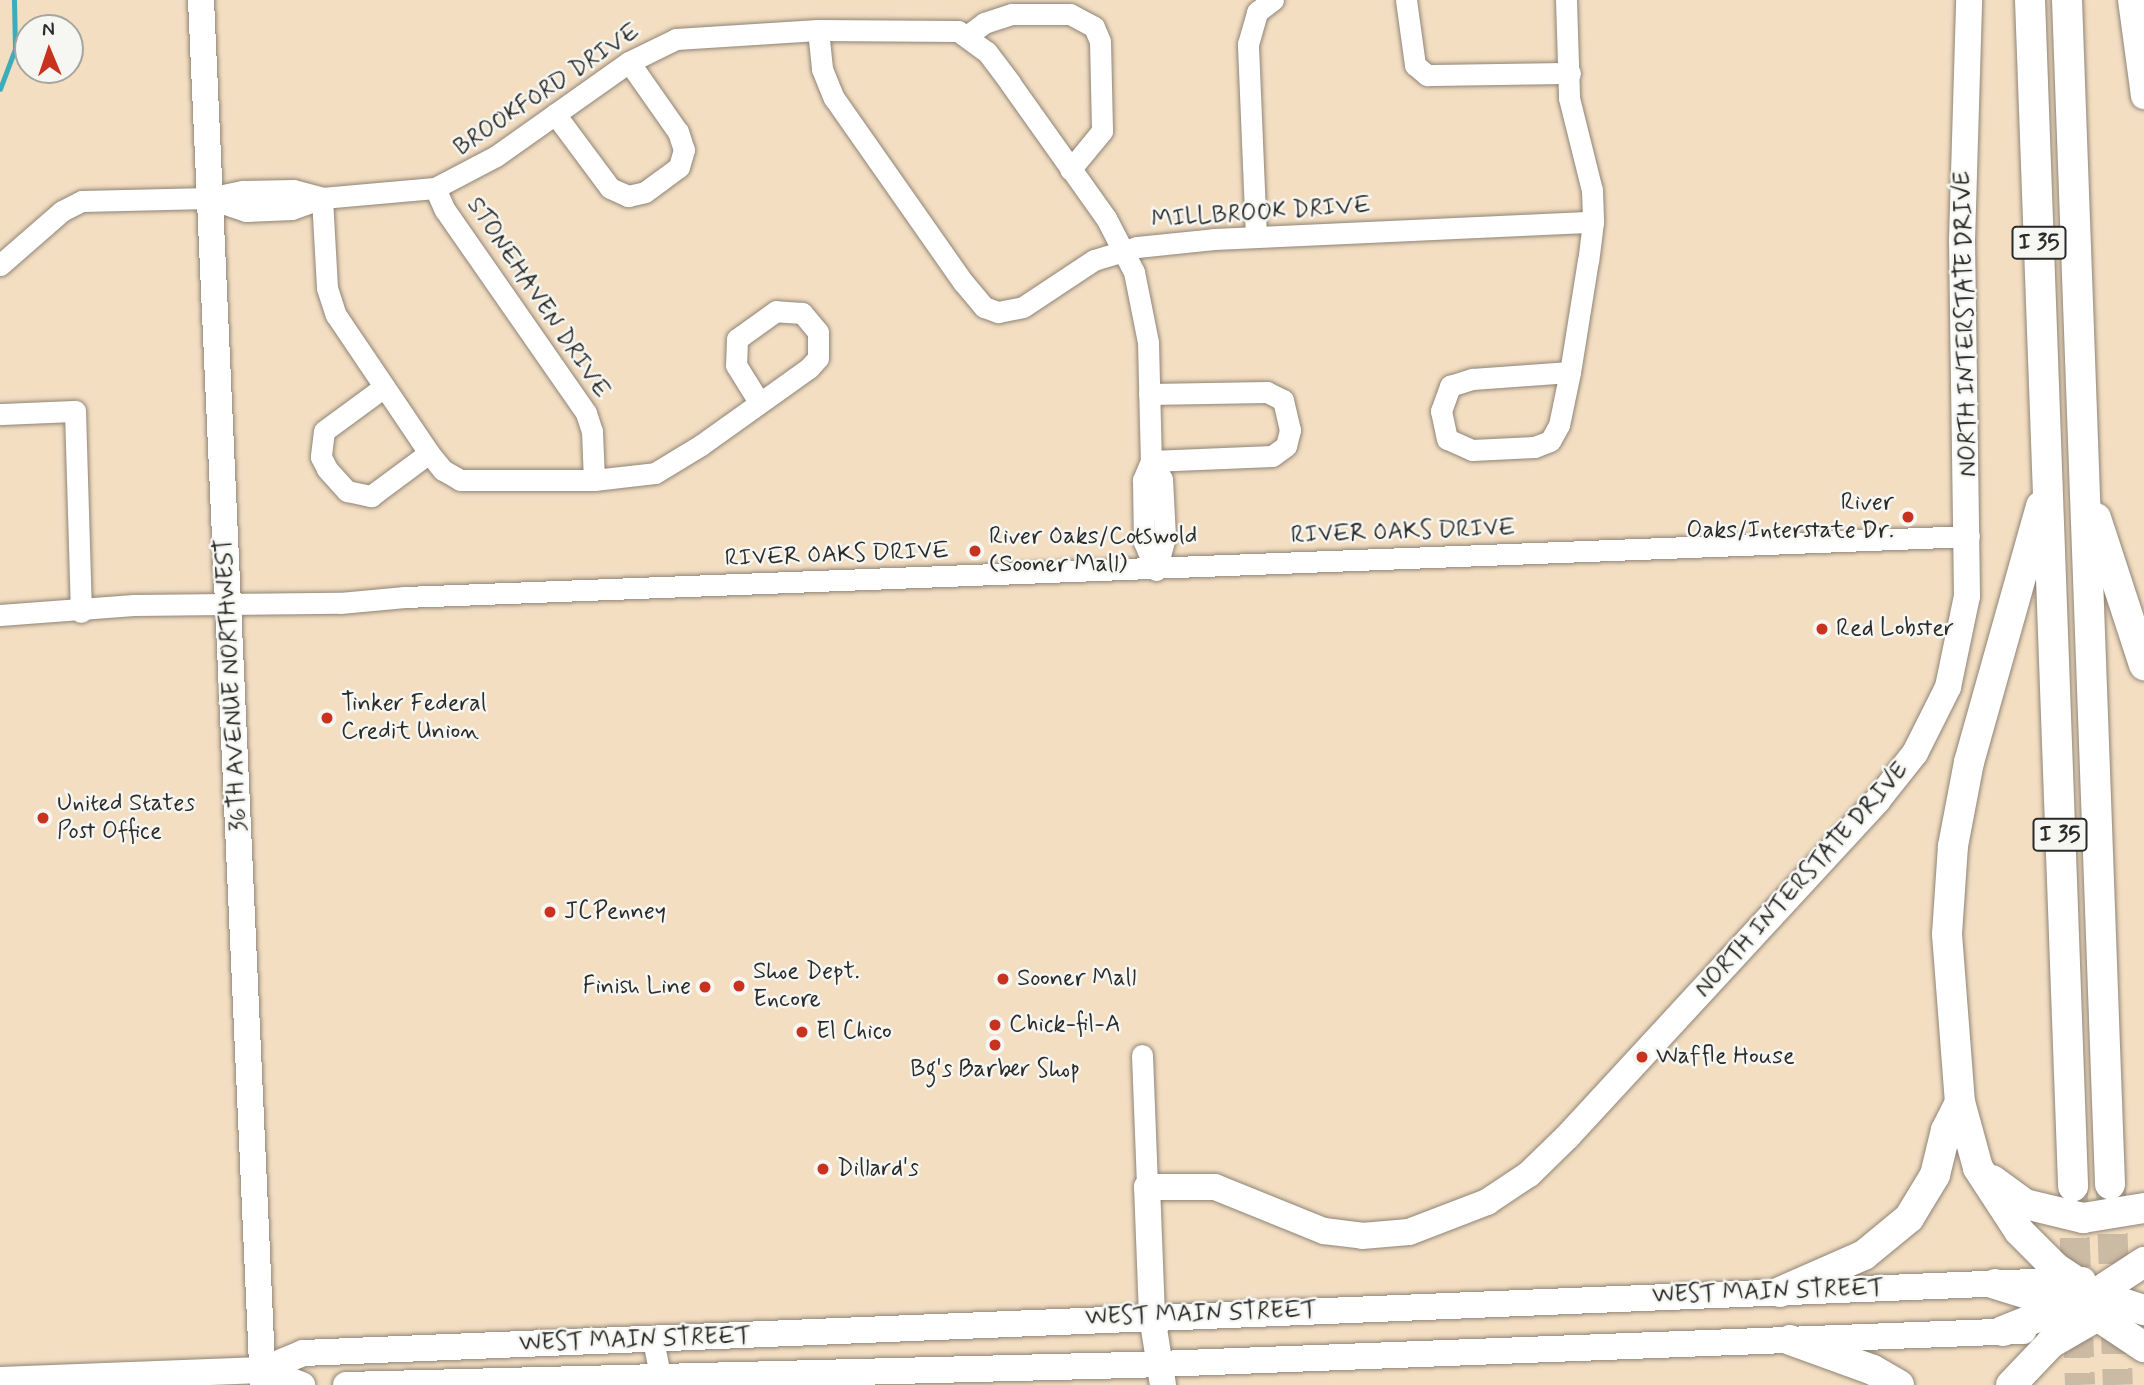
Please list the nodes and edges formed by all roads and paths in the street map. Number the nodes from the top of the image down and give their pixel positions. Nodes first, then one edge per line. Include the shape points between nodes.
1 (201, 0) edge
2 (1273, 0) edge
3 (1406, 0) edge
4 (1566, 0) edge
5 (1969, 0) edge
6 (2030, 0) edge
7 (2067, 0) edge
8 (2132, 0) edge
9 (818, 30) junction
10 (967, 36) junction
11 (629, 62) junction
12 (1570, 73) junction
13 (2144, 96) edge
14 (555, 114) junction
15 (1070, 170) junction
16 (435, 188) junction
17 (209, 198) junction
18 (322, 198) junction
19 (1593, 222) junction
20 (1256, 237) junction
21 (1123, 250) junction
22 (0, 265) edge
23 (1570, 372) junction
24 (384, 387) junction
25 (1149, 394) junction
26 (759, 402) junction
27 (0, 414) edge
28 (429, 453) junction
29 (1151, 461) junction
30 (594, 480) junction
31 (2085, 484) junction
32 (2047, 485) junction
33 (1969, 537) junction
34 (1156, 570) junction
35 (229, 603) junction
36 (81, 612) junction
37 (0, 615) edge
38 (2144, 665) edge
39 (1142, 1055) dead end
40 (1960, 1102) junction
41 (1978, 1168) junction
42 (2110, 1184) tunnel mouth
43 (2073, 1186) tunnel mouth
44 (1147, 1187) junction
45 (2144, 1208) edge
46 (1994, 1284) joint
47 (1780, 1292) junction
48 (2112, 1298) edge
49 (1152, 1316) junction
50 (2144, 1326) edge
51 (2003, 1331) joint
52 (653, 1340) junction
53 (1790, 1340) junction
54 (2144, 1347) edge
55 (1163, 1374) edge
56 (1133, 1375) edge
57 (262, 1378) edge
58 (0, 1380) edge
59 (654, 1381) edge
60 (302, 1385) edge
61 (346, 1385) edge
62 (1899, 1385) edge
63 (2011, 1385) edge

1 - 17 main road, 36TH AVENUE NORTHWEST
2 - 20 street via 1257,12 1248,44
3 - 12 street via 1415,65 1427,75
4 - 12 street
5 - 33 main road, NORTH INTERSTATE DRIVE via 1962,241
6 - 32 highway, I 35
7 - 31 highway, I 35
8 - 13 main road
9 - 10 street, BROOKFORD DRIVE via 937,27
9 - 11 street, BROOKFORD DRIVE via 696,34
9 - 21 street, MILLBROOK DRIVE via 822,69 834,98 984,307 1014,310 1094,260
10 - 15 street via 987,52
10 - 15 street via 984,23 1012,14 1070,14 1094,27 1100,41 1102,131
11 - 14 street, BROOKFORD DRIVE
11 - 14 street via 678,132 684,150 679,167 645,192 628,195 610,188
12 - 19 street via 1572,118 1592,190
14 - 16 street, BROOKFORD DRIVE via 469,173
15 - 21 street
16 - 18 street, BROOKFORD DRIVE
16 - 30 street, STONEHAVEN DRIVE via 445,210 586,413 593,441
17 - 18 street, BROOKFORD DRIVE via 246,211 292,209
17 - 22 street via 82,201 62,211
17 - 35 main road, 36TH AVENUE NORTHWEST
18 - 24 street via 329,301
19 - 20 street, MILLBROOK DRIVE
19 - 23 street
20 - 21 street, MILLBROOK DRIVE
21 - 25 street via 1139,293
23 - 23 street via 1472,379 1450,386 1441,411 1447,439 1472,450 1545,444 1559,425
24 - 28 street
24 - 28 street via 324,431 321,457 327,468 347,491 371,496
25 - 29 street
25 - 29 street via 1267,392 1283,400 1290,430 1286,446 1272,456
26 - 26 street via 818,359 818,332 802,313 776,311 737,339 736,365
26 - 30 street via 655,473
27 - 36 street via 75,411
28 - 30 street via 443,470 470,482
29 - 34 street via 1162,479 1164,537
31 - 38 highway
31 - 42 highway, I 35
32 - 40 highway via 2005,623 1953,846 1947,934
32 - 43 highway, I 35
33 - 34 street, RIVER OAKS DRIVE
33 - 44 main road, NORTH INTERSTATE DRIVE via 1967,596 1957,659 1915,752 1792,894 1529,1174 1461,1215 1409,1232 1362,1236 1324,1231 1215,1187
34 - 35 street, RIVER OAKS DRIVE via 340,603
35 - 36 street, RIVER OAKS DRIVE
35 - 57 main road, 36TH AVENUE NORTHWEST
36 - 37 street, RIVER OAKS DRIVE
39 - 44 street
40 - 41 highway
40 - 47 highway via 1946,1130 1935,1175 1903,1224 1864,1255
41 - 45 highway via 2025,1204 2046,1211 2083,1218
41 - 48 highway via 2019,1231
44 - 49 main road
46 - 47 main road, WEST MAIN STREET
46 - 48 highway
47 - 49 main road, WEST MAIN STREET
48 - 50 main road
48 - 51 highway
48 - 54 highway
48 - 63 highway via 2028,1362
49 - 52 main road, WEST MAIN STREET
49 - 55 main road
49 - 56 main road
51 - 53 main road, WEST MAIN STREET
52 - 57 main road, WEST MAIN STREET via 303,1353
52 - 59 street
53 - 55 main road, WEST MAIN STREET
53 - 62 highway via 1873,1370
55 - 56 main road, WEST MAIN STREET
56 - 59 main road, WEST MAIN STREET
57 - 58 main road, WEST MAIN STREET
57 - 60 main road, WEST MAIN STREET
59 - 61 main road, WEST MAIN STREET

